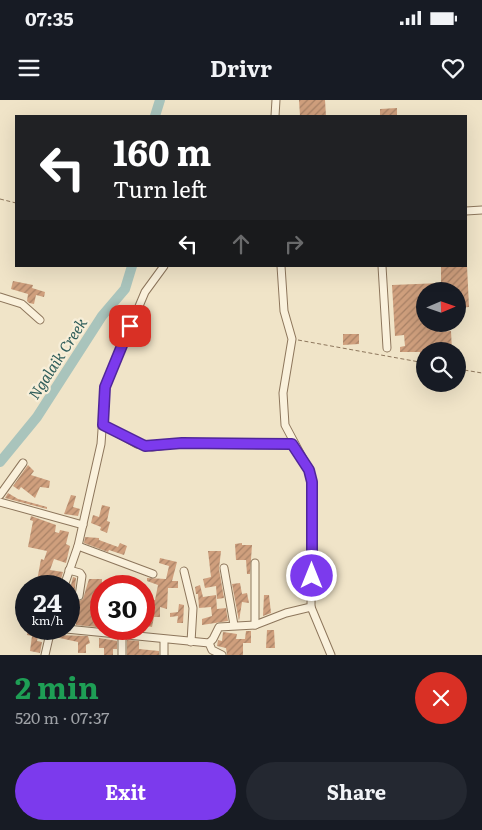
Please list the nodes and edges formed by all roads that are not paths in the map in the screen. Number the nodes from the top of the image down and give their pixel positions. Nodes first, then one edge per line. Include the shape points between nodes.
1 (276, 100) edge
2 (274, 115) edge
3 (482, 210) edge
4 (467, 211) edge
5 (163, 267) edge
6 (281, 267) edge
7 (382, 267) edge
8 (0, 297) edge
9 (40, 320) dead end
10 (387, 348) dead end
11 (103, 425) junction
12 (292, 444) junction
13 (23, 463) dead end
14 (0, 495) edge
15 (0, 502) edge
16 (83, 525) junction
17 (78, 546) junction
18 (255, 563) dead end
19 (224, 568) dead end
20 (69, 570) junction
21 (184, 571) dead end
22 (153, 574) dead end
23 (67, 575) edge
24 (80, 589) edge
25 (311, 607) junction
26 (234, 625) junction
27 (256, 626) junction
28 (155, 639) edge
29 (48, 640) edge
30 (122, 640) edge
31 (164, 640) junction
32 (191, 642) junction
33 (209, 643) junction
34 (45, 655) edge
35 (122, 655) edge
36 (164, 655) edge
37 (222, 655) edge
38 (331, 655) edge

1 - 2 street
3 - 4 street
5 - 11 street via 145,292 108,377 103,396
6 - 12 street via 284,311 292,339 282,404 284,425
7 - 10 street
8 - 9 street via 22,304
11 - 12 street via 145,446
11 - 16 street
12 - 25 street via 309,470 312,482
13 - 14 street
15 - 16 street
16 - 17 street
17 - 20 street
17 - 22 street
18 - 27 street
19 - 26 street
20 - 23 street
20 - 24 street via 82,576
21 - 32 street via 193,608
25 - 27 street
25 - 38 street
26 - 27 street
26 - 33 street via 219,627
28 - 31 street
29 - 34 street
30 - 35 street
31 - 32 street
31 - 36 street
32 - 33 street
33 - 37 street via 212,650

